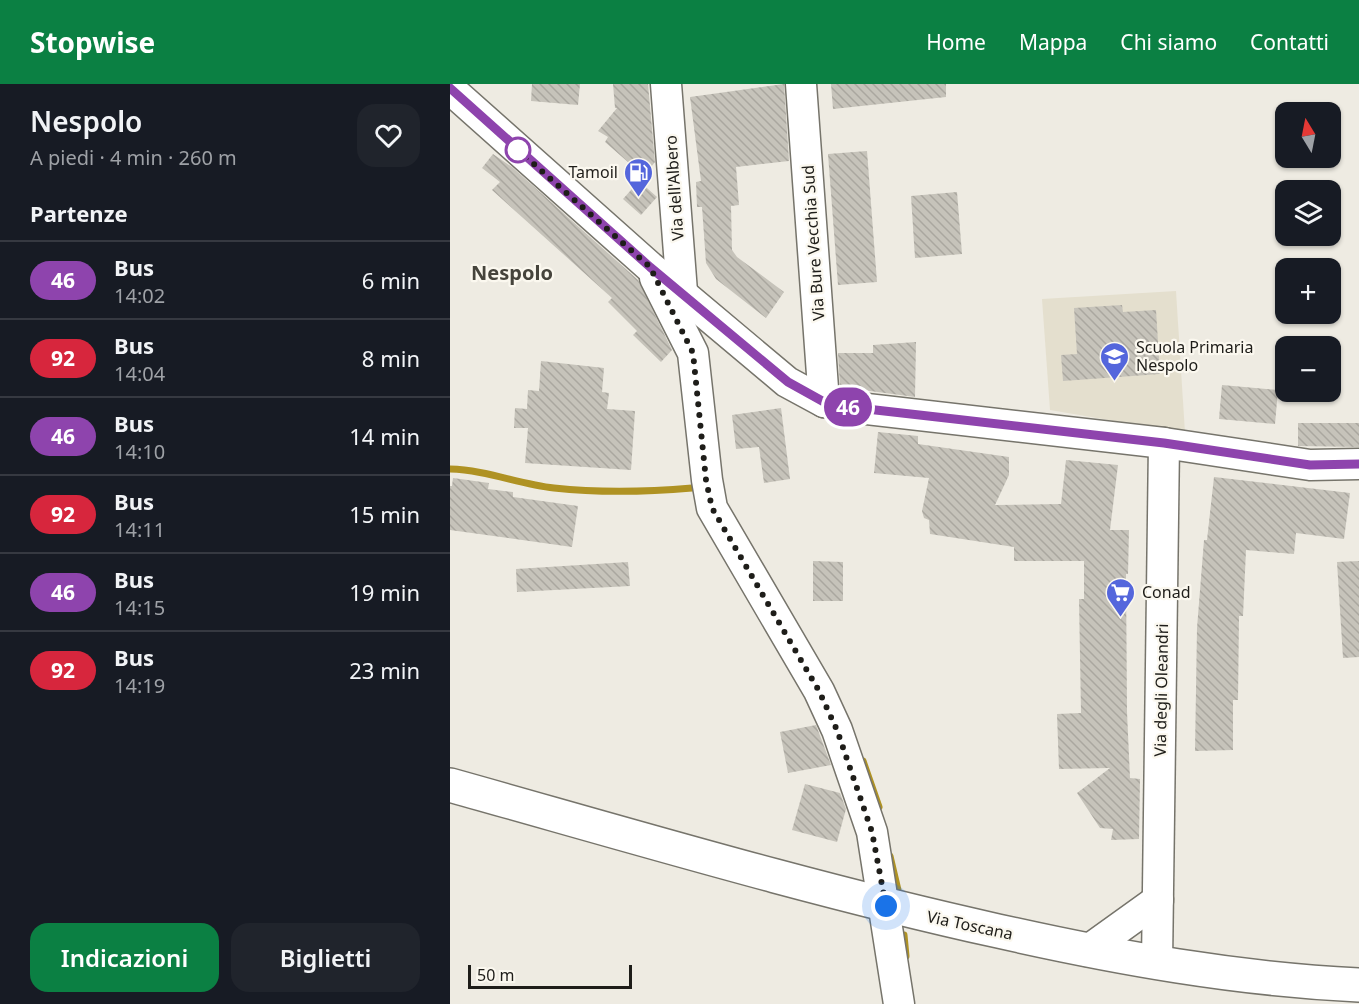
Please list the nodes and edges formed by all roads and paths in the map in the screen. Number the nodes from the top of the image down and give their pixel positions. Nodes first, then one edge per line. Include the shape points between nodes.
1 (666, 84) edge
2 (801, 84) edge
3 (450, 88) edge
4 (650, 267) junction
5 (681, 292) junction
6 (824, 402) junction
7 (1164, 443) junction
8 (1359, 464) edge
9 (450, 785) edge
10 (1158, 900) junction
11 (886, 906) junction
12 (1087, 951) junction
13 (1157, 963) junction
14 (1359, 985) edge
15 (899, 1004) edge

1 - 5 street, Via dell'Albero
2 - 6 street, Via Bure Vecchia Sud
3 - 4 street
4 - 5 street
4 - 11 street via 693,353 712,508 819,691 837,730 872,832
5 - 6 street via 788,382
6 - 7 street
7 - 8 street via 1310,465
7 - 10 street, Via degli Oleandri
9 - 11 main road, Via Toscana
10 - 12 street
10 - 13 street, Via degli Oleandri
11 - 12 main road, Via Toscana
11 - 15 street
12 - 13 main road, Via Toscana
13 - 14 main road, Via Toscana via 1243,977

